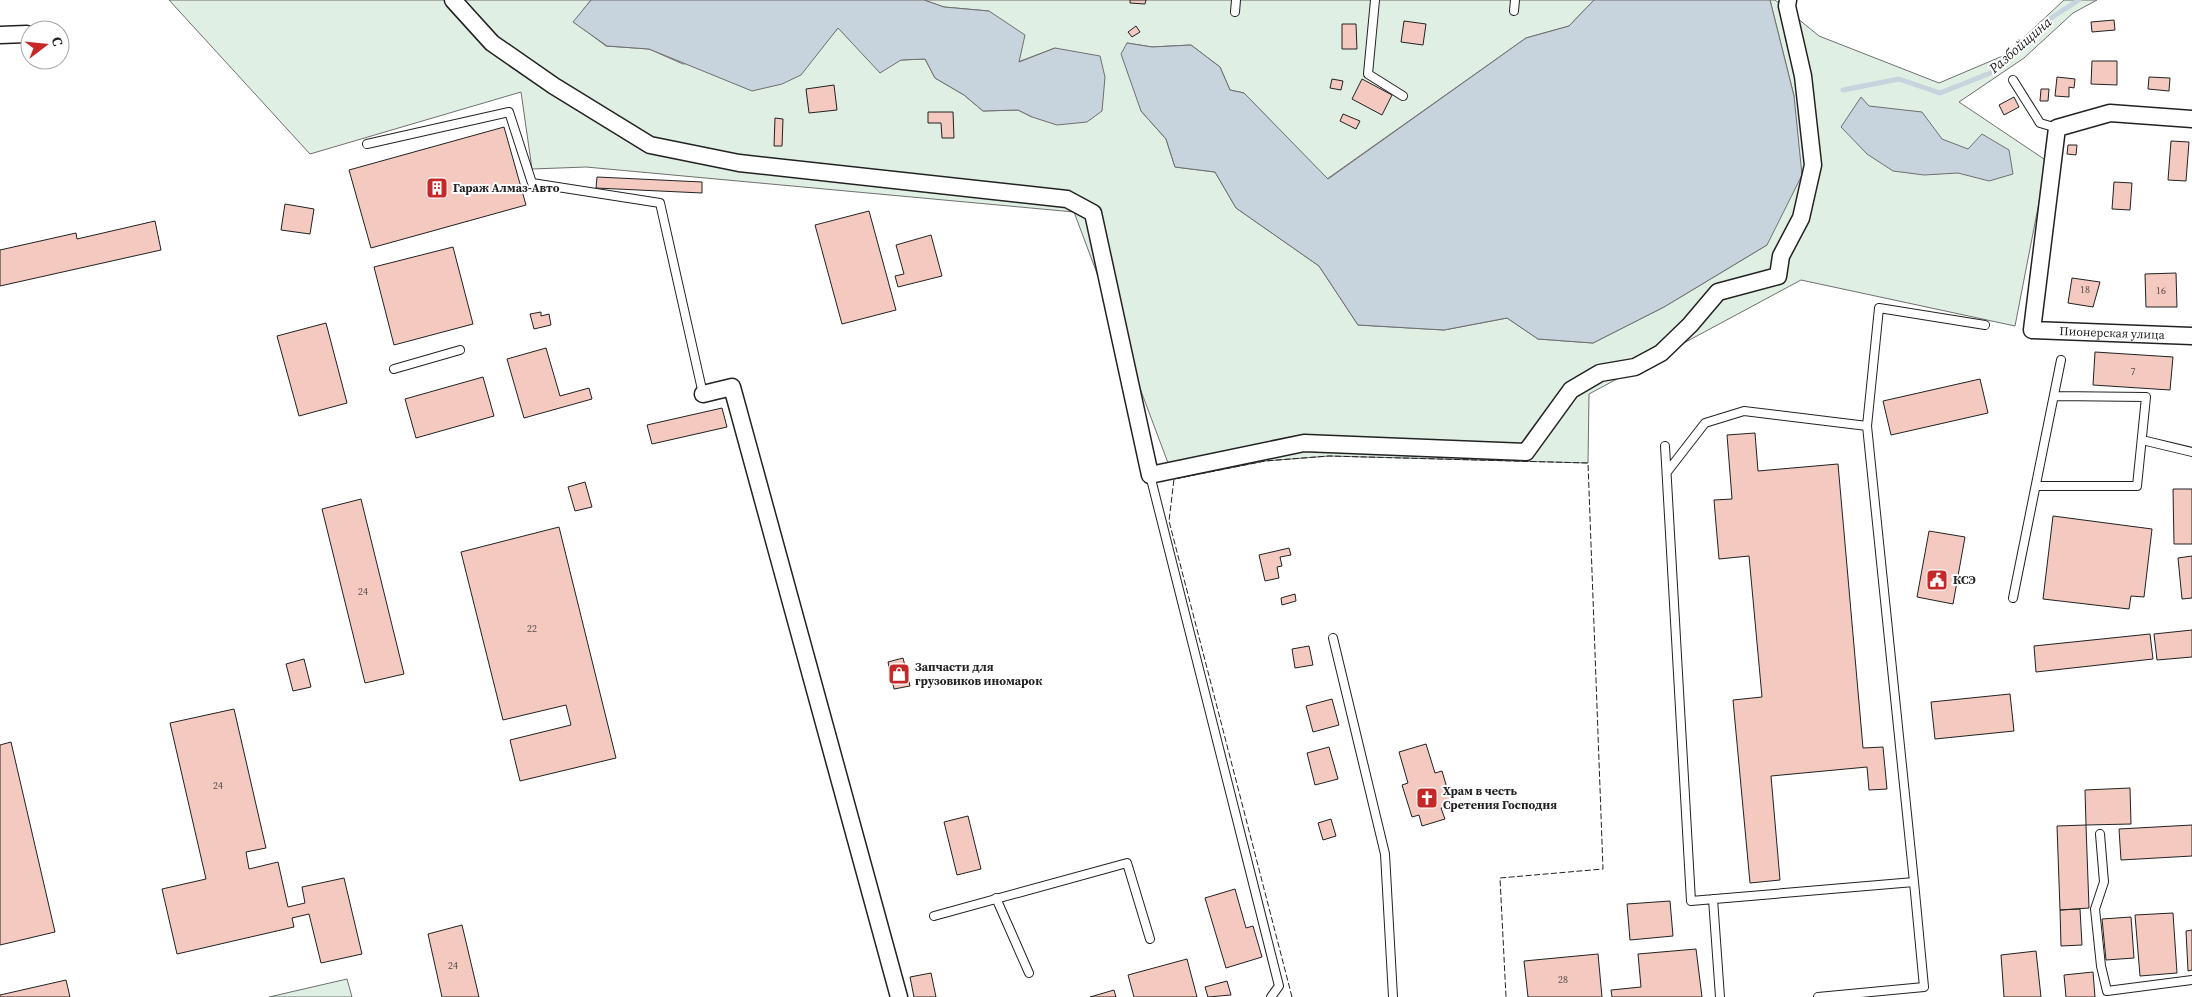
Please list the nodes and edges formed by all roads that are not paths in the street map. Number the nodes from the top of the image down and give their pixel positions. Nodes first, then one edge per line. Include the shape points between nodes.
1 (453, 0) edge
2 (1236, 0) edge
3 (1375, 0) edge
4 (1515, 0) edge
5 (1788, 0) edge
6 (1235, 12) dead end
7 (1514, 12) dead end
8 (20, 34) edge
9 (0, 35) edge
10 (2013, 80) dead end
11 (1403, 96) dead end
12 (2192, 118) edge
13 (2057, 128) junction
14 (367, 144) dead end
15 (1985, 325) dead end
16 (2192, 336) edge
17 (460, 350) dead end
18 (2061, 360) dead end
19 (394, 369) dead end
20 (703, 394) joint
21 (2055, 396) junction
22 (1867, 426) junction
23 (2142, 440) junction
24 (1666, 446) dead end
25 (2192, 452) edge
26 (1667, 472) junction
27 (1150, 475) junction
28 (2036, 486) junction
29 (2014, 598) dead end
30 (1333, 638) dead end
31 (2100, 834) dead end
32 (1914, 882) junction
33 (996, 898) junction
34 (1712, 899) junction
35 (934, 916) dead end
36 (1150, 939) dead end
37 (1029, 973) dead end
38 (2192, 980) edge
39 (899, 997) edge
40 (1271, 997) edge
41 (1393, 997) edge
42 (1720, 997) edge
43 (1818, 997) edge

1 - 27 street via 492,43 650,145 739,163 1067,199 1093,213
2 - 6 lane
3 - 11 lane via 1368,74
4 - 7 lane
5 - 27 street via 1803,76 1813,165 1801,218 1781,256 1778,276 1718,292 1661,353 1635,367 1600,373 1570,390 1526,452 1304,443
8 - 9 street
10 - 13 lane via 2040,123
12 - 13 street via 2110,113
13 - 16 street, Пионерская улица via 2032,330
14 - 20 lane via 509,112 532,183 660,203
15 - 22 lane via 1879,308
17 - 19 lane
18 - 21 lane
20 - 39 street via 732,387
21 - 23 lane via 2146,397
21 - 28 lane
22 - 26 lane via 1744,412 1705,423
22 - 32 lane
23 - 25 lane
23 - 28 lane via 2137,486
24 - 26 lane
26 - 34 lane via 1691,901
27 - 40 lane via 1279,986
28 - 29 lane
30 - 41 lane via 1385,854
31 - 38 lane via 2104,882 2095,909 2106,991
32 - 34 lane
32 - 43 lane via 1924,987
33 - 35 lane
33 - 36 lane via 1127,864
33 - 37 lane
34 - 42 lane

